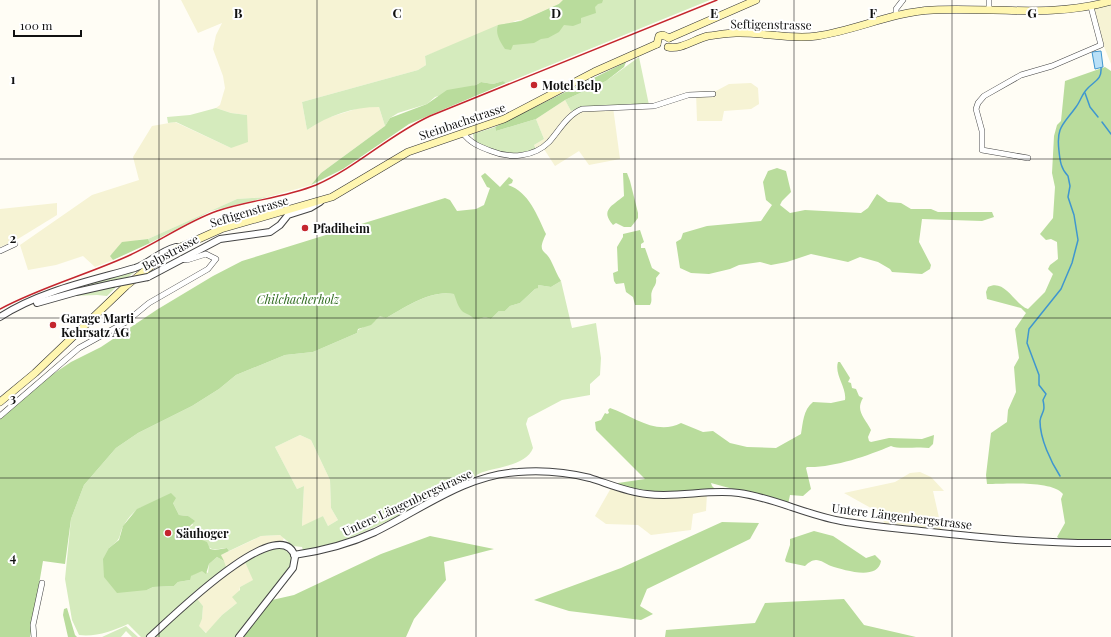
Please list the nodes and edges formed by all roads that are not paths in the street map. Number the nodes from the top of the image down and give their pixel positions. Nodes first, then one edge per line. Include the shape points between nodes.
1 (756, 0) edge
2 (903, 0) edge
3 (989, 0) edge
4 (1111, 1) edge
5 (1091, 7) junction
6 (989, 10) junction
7 (896, 15) junction
8 (669, 38) junction
9 (657, 44) junction
10 (668, 47) junction
11 (713, 94) dead end
12 (463, 133) junction
13 (1028, 158) dead end
14 (321, 201) junction
15 (15, 244) dead end
16 (184, 245) junction
17 (0, 250) edge
18 (181, 259) junction
19 (19, 306) junction
20 (0, 317) edge
21 (0, 402) edge
22 (0, 416) edge
23 (1111, 543) edge
24 (294, 554) junction
25 (42, 583) dead end
26 (34, 637) edge
27 (150, 637) edge
28 (239, 637) edge

1 - 8 main road, Steinbachstrasse
2 - 7 street via 896,9
3 - 6 street
4 - 5 main road, Seftigenstrasse
5 - 6 main road, Seftigenstrasse via 1058,11
5 - 13 street via 1101,45 1052,66 1021,75 984,96 978,103 982,150
6 - 7 main road, Seftigenstrasse via 934,10
7 - 10 main road, Seftigenstrasse via 817,36 736,33 702,38 678,48
8 - 9 main road, Steinbachstrasse via 661,36
8 - 10 main road
9 - 10 main road via 661,49
9 - 12 main road, Steinbachstrasse via 594,72 504,119
11 - 12 street via 688,95 654,106 582,109 573,113 545,145 521,155 505,156 496,153 473,143
12 - 14 main road, Steinbachstrasse via 408,152 344,191
14 - 16 main road, Seftigenstrasse via 247,221
14 - 18 street, Belpstrasse via 310,208 288,215 270,232 220,239
15 - 17 street
16 - 19 street, Belpstrasse via 161,252 139,266
16 - 21 main road, Seftigenstrasse via 157,261 126,286 35,373
18 - 19 street, Belpstrasse, bridge via 148,277
18 - 22 street via 187,260 206,254 216,259 208,269 79,348
19 - 20 street, Belpstrasse
23 - 24 street, Untere Längenbergstrasse via 1021,542 843,522 769,499 737,493 711,492 668,496 642,494 561,472 533,471 506,473 475,481 438,497 365,536 329,549
24 - 27 street via 286,545 275,545 228,568
24 - 28 street via 295,563 289,574
25 - 26 street via 33,625

